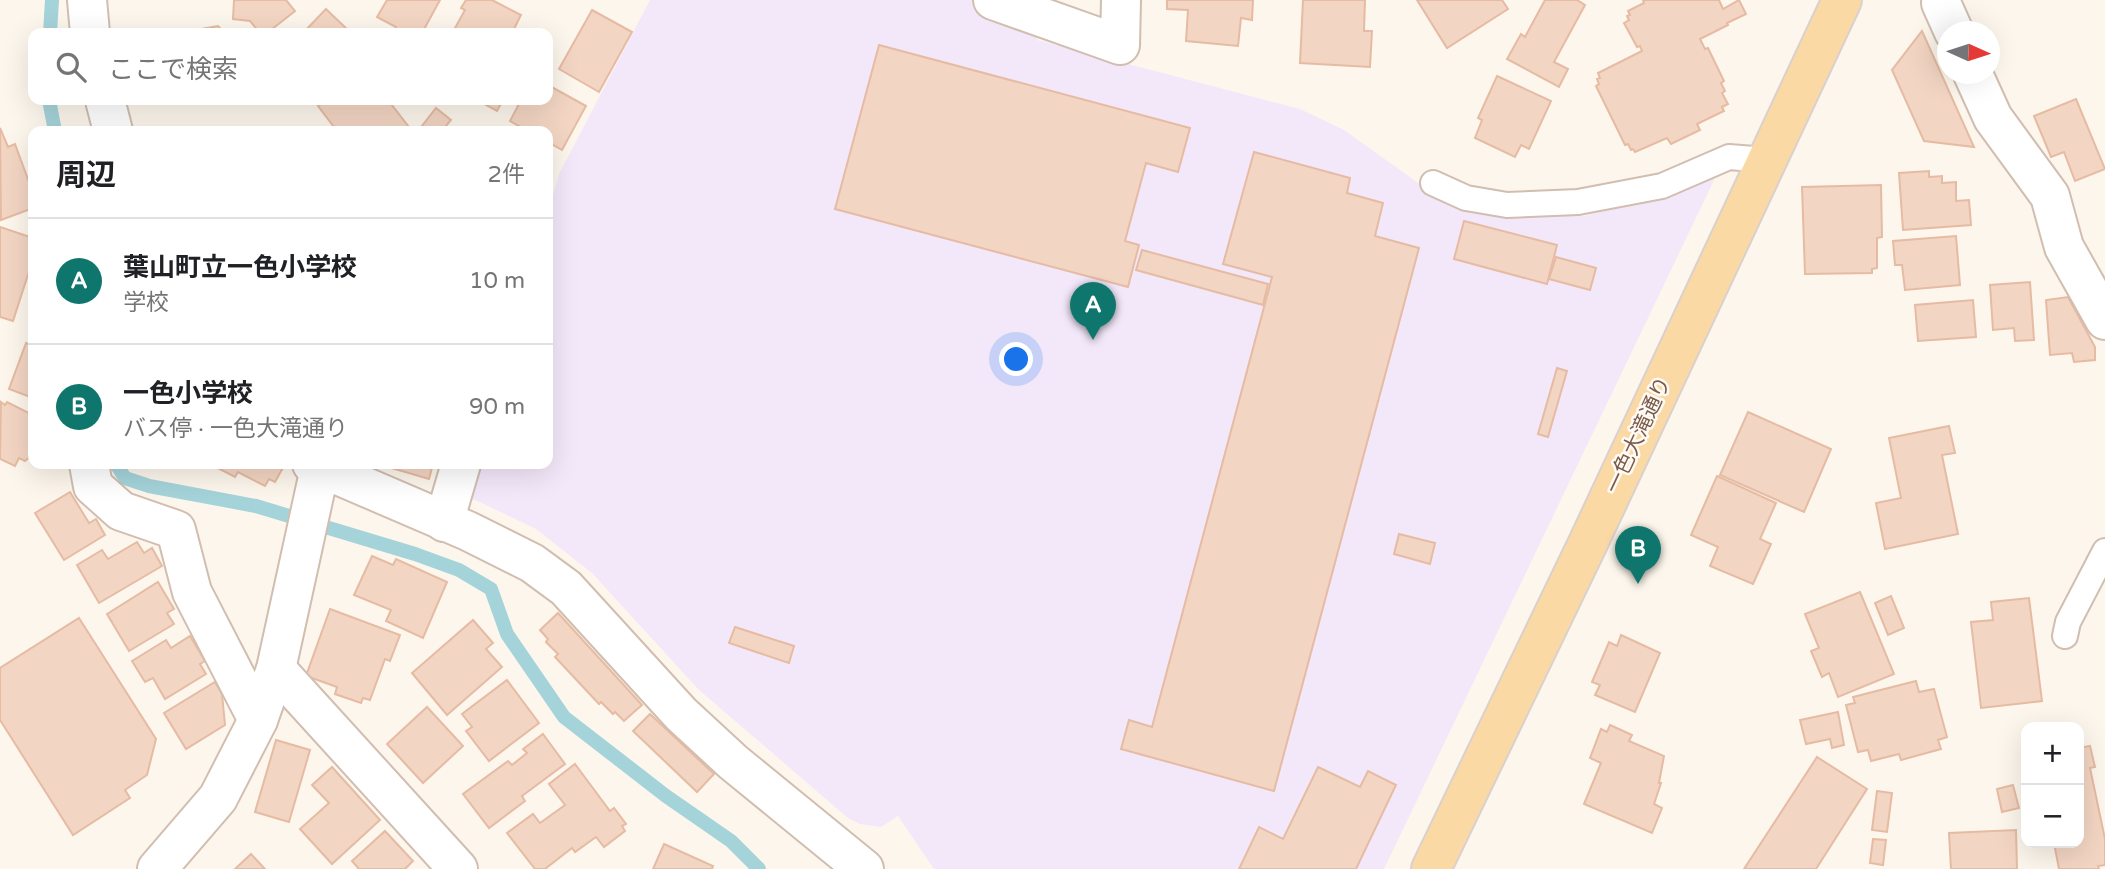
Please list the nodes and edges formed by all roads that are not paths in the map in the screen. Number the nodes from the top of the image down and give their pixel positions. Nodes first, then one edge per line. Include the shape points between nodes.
1 (87, 0) edge
2 (993, 0) edge
3 (1121, 0) edge
4 (1842, 0) edge
5 (90, 28) edge
6 (1978, 84) edge
7 (106, 105) edge
8 (112, 126) edge
9 (1766, 160) junction
10 (1433, 183) dead end
11 (2105, 320) edge
12 (90, 469) edge
13 (460, 469) edge
14 (316, 476) edge
15 (444, 522) junction
16 (2105, 551) edge
17 (2065, 636) dead end
18 (276, 669) junction
19 (257, 720) junction
20 (157, 869) edge
21 (457, 869) edge
22 (864, 869) edge
23 (1431, 869) edge

1 - 5 street
2 - 3 street via 1120,44
4 - 9 main road, 一色大滝通り
6 - 11 street via 1993,118 2050,196 2064,247
7 - 8 street
9 - 10 lane via 1729,157 1662,186 1578,202 1507,205 1466,198
9 - 23 main road, 一色大滝通り
12 - 19 street via 93,486 121,511 176,530 192,592
13 - 15 street
14 - 15 street
14 - 18 street
15 - 22 street via 532,563 566,588 681,714
16 - 17 lane
18 - 19 street
18 - 21 street
19 - 20 street via 218,798

